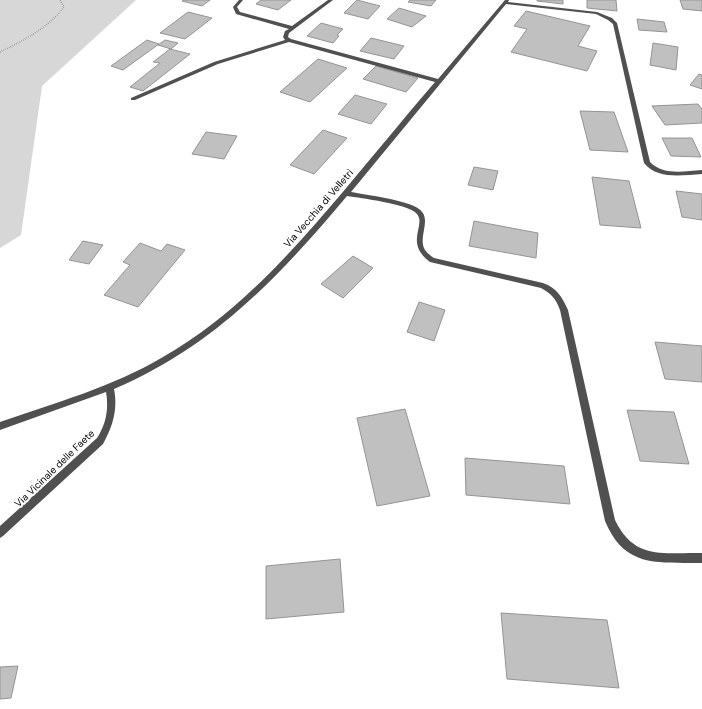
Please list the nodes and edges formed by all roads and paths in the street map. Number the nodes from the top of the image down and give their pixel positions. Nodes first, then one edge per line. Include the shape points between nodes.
1 (60, 0) edge
2 (241, 0) edge
3 (331, 0) edge
4 (506, 1) edge
5 (292, 28) junction
6 (289, 40) junction
7 (0, 52) edge
8 (439, 81) junction
9 (134, 99) dead end
10 (702, 172) edge
11 (345, 193) junction
12 (109, 387) junction
13 (0, 426) edge
14 (0, 533) edge
15 (702, 558) edge

1 - 7 path via 64,7 60,13 27,38
2 - 5 street via 235,7 238,13
3 - 5 street
4 - 8 street, Via Vecchia di Velletri
4 - 10 street via 597,13 610,19 615,24 647,163 653,170 663,173
5 - 6 street via 285,36
6 - 8 street
6 - 9 street via 216,64
8 - 11 street, Via Vecchia di Velletri
11 - 12 street, Via Vecchia di Velletri via 277,270 230,314 169,358
11 - 15 street via 410,206 418,211 422,218 420,248 422,253 432,260 538,284 554,292 564,310 610,521 616,535 621,542 639,554
12 - 13 street, Via Vecchia di Velletri
12 - 14 street, Via Vicinale delle Faete via 111,415 100,441

